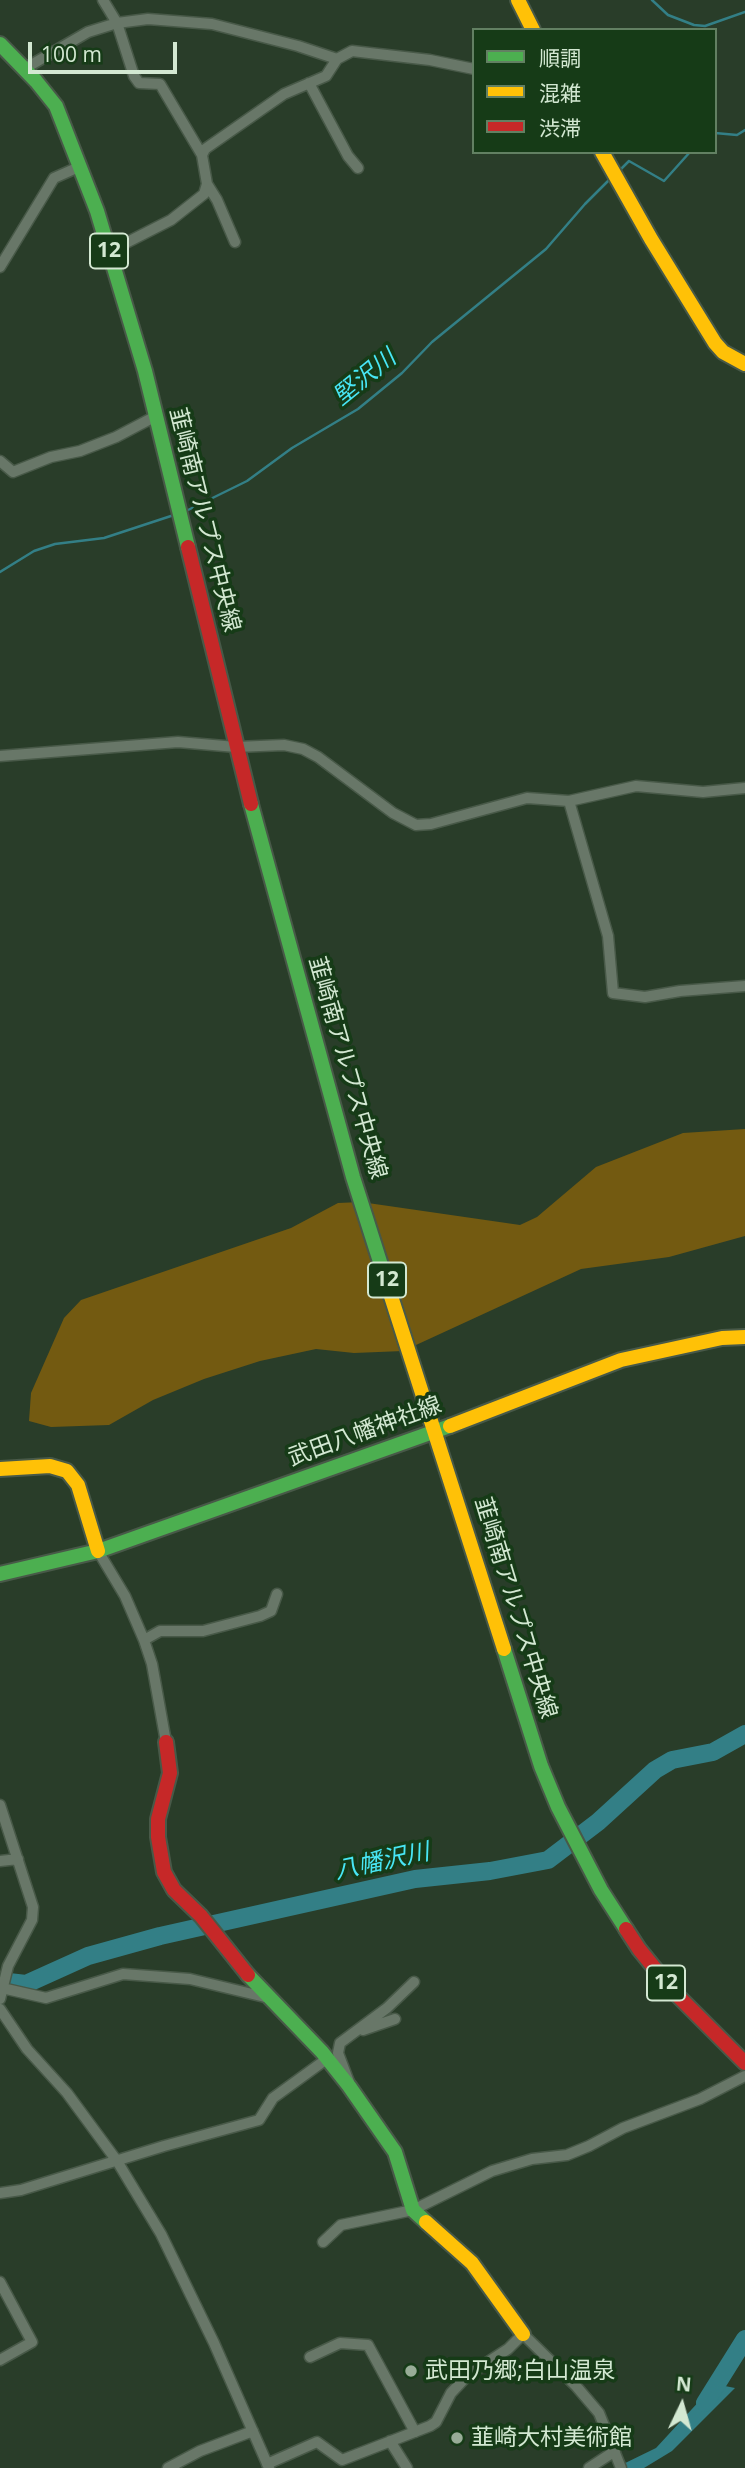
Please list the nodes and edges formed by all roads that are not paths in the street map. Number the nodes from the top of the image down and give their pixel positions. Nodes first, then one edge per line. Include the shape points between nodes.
1 (103, 0) edge
2 (518, 0) edge
3 (117, 23) junction
4 (532, 28) edge
5 (0, 44) edge
6 (338, 59) junction
7 (24, 69) junction
8 (472, 69) edge
9 (309, 83) junction
10 (603, 154) edge
11 (202, 155) junction
12 (81, 166) junction
13 (358, 168) dead end
14 (207, 184) junction
15 (235, 242) dead end
16 (110, 251) junction
17 (0, 267) edge
18 (745, 364) edge
19 (156, 416) junction
20 (0, 461) edge
21 (236, 747) junction
22 (0, 756) edge
23 (745, 788) edge
24 (569, 801) junction
25 (745, 986) edge
26 (745, 1337) edge
27 (436, 1432) junction
28 (0, 1469) edge
29 (98, 1551) junction
30 (0, 1574) edge
31 (276, 1594) dead end
32 (144, 1640) junction
33 (166, 1742) joint
34 (0, 1805) edge
35 (18, 1859) junction
36 (0, 1861) edge
37 (414, 1982) dead end
38 (2, 1984) edge
39 (269, 1998) junction
40 (0, 2009) edge
41 (396, 2019) dead end
42 (351, 2034) junction
43 (328, 2058) junction
44 (745, 2063) edge
45 (745, 2077) edge
46 (349, 2086) junction
47 (117, 2161) junction
48 (0, 2193) edge
49 (413, 2210) junction
50 (323, 2242) dead end
51 (0, 2282) edge
52 (523, 2334) junction
53 (310, 2357) dead end
54 (0, 2360) edge
55 (253, 2431) junction
56 (415, 2432) junction
57 (390, 2441) junction
58 (616, 2452) junction
59 (268, 2466) edge
60 (168, 2468) edge
61 (407, 2468) edge
62 (590, 2468) edge
63 (621, 2468) edge

1 - 3 street
2 - 4 main road
3 - 6 street via 148,19 212,24
3 - 7 street via 69,41
3 - 11 street via 134,76 139,83 160,84
5 - 7 main road, 韮崎南アルプス中央線 / 12
6 - 8 street via 352,51
6 - 9 street via 326,76
7 - 12 main road, 韮崎南アルプス中央線 / 12 via 49,95
9 - 11 street via 284,94
9 - 13 street
10 - 18 main road via 715,343
11 - 14 street
12 - 16 main road, 韮崎南アルプス中央線 / 12
12 - 17 street via 54,178
14 - 15 street
14 - 16 street via 204,194 172,220
16 - 19 main road, 韮崎南アルプス中央線 / 12
19 - 20 street via 116,437 13,472
19 - 21 main road, 韮崎南アルプス中央線 / 12
21 - 22 street via 178,742
21 - 24 street via 303,749 416,825 527,798
21 - 27 main road, 韮崎南アルプス中央線 / 12 via 353,1177
23 - 24 street via 703,792 636,786
24 - 25 street via 608,936 613,993 645,997
26 - 27 main road, 武田八幡神社線 via 621,1360
27 - 29 main road, 武田八幡神社線
27 - 44 main road, 韮崎南アルプス中央線 / 12 via 531,1736 558,1807 601,1890 639,1949 673,1991
28 - 29 main road via 50,1466 67,1471 78,1485
29 - 30 main road, 武田八幡神社線
29 - 32 street
31 - 32 street via 271,1611 260,1616 203,1631 160,1631
32 - 33 street
33 - 39 main road via 170,1773 158,1818 164,1872 174,1890
34 - 35 street
35 - 36 street
35 - 38 street via 33,1907 32,1920
37 - 42 street
38 - 39 street via 46,1998 123,1974 190,1979
39 - 43 main road
40 - 47 street
41 - 42 street
42 - 46 street via 340,2043 338,2053
43 - 46 main road
43 - 47 street via 273,2098 259,2120
45 - 49 street via 589,2146 492,2171
46 - 49 main road via 395,2152
47 - 48 street
47 - 55 street via 175,2258
49 - 50 street via 341,2225
49 - 52 main road via 472,2263
51 - 54 street via 32,2342
52 - 56 street via 450,2393 436,2422
52 - 58 street via 599,2413
53 - 56 street via 341,2343 368,2345
55 - 59 street
55 - 60 street
56 - 57 street
57 - 59 street via 342,2460 317,2442
57 - 61 street
58 - 62 street
58 - 63 street

